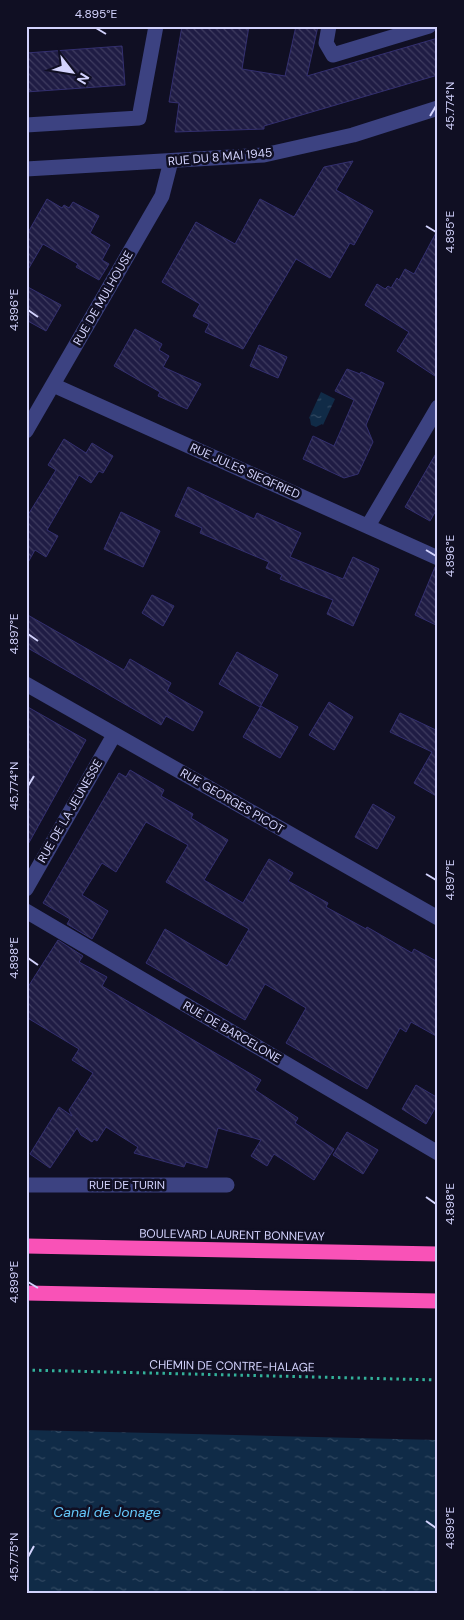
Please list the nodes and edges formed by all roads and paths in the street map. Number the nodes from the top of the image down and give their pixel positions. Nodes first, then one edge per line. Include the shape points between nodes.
1 (156, 26) edge
2 (330, 26) edge
3 (429, 26) edge
4 (438, 108) edge
5 (26, 125) edge
6 (171, 161) junction
7 (26, 169) edge
8 (53, 385) junction
9 (438, 407) edge
10 (26, 431) edge
11 (368, 526) junction
12 (438, 558) edge
13 (26, 684) edge
14 (114, 735) junction
15 (26, 888) edge
16 (26, 911) edge
17 (438, 918) edge
18 (438, 1153) edge
19 (227, 1184) dead end
20 (26, 1185) edge
21 (26, 1246) edge
22 (438, 1254) edge
23 (26, 1293) edge
24 (438, 1301) edge
25 (26, 1370) edge
26 (438, 1380) edge

1 - 5 street via 139,118
2 - 3 street via 326,43 333,55
4 - 6 street, RUE DU 8 MAI 1945 via 353,135 264,155
6 - 7 street, RUE DU 8 MAI 1945
6 - 8 street, RUE DE MULHOUSE via 162,196
8 - 10 street, RUE DE MULHOUSE
8 - 11 street, RUE JULES SIEGFRIED
9 - 11 street
11 - 12 street, RUE JULES SIEGFRIED
13 - 14 street, RUE GEORGES PICOT
14 - 15 street, RUE DE LA JEUNESSE
14 - 17 street, RUE GEORGES PICOT
16 - 18 street, RUE DE BARCELONE
19 - 20 street, RUE DE TURIN
21 - 22 highway, BOULEVARD LAURENT BONNEVAY
23 - 24 highway
25 - 26 path, CHEMIN DE CONTRE-HALAGE

